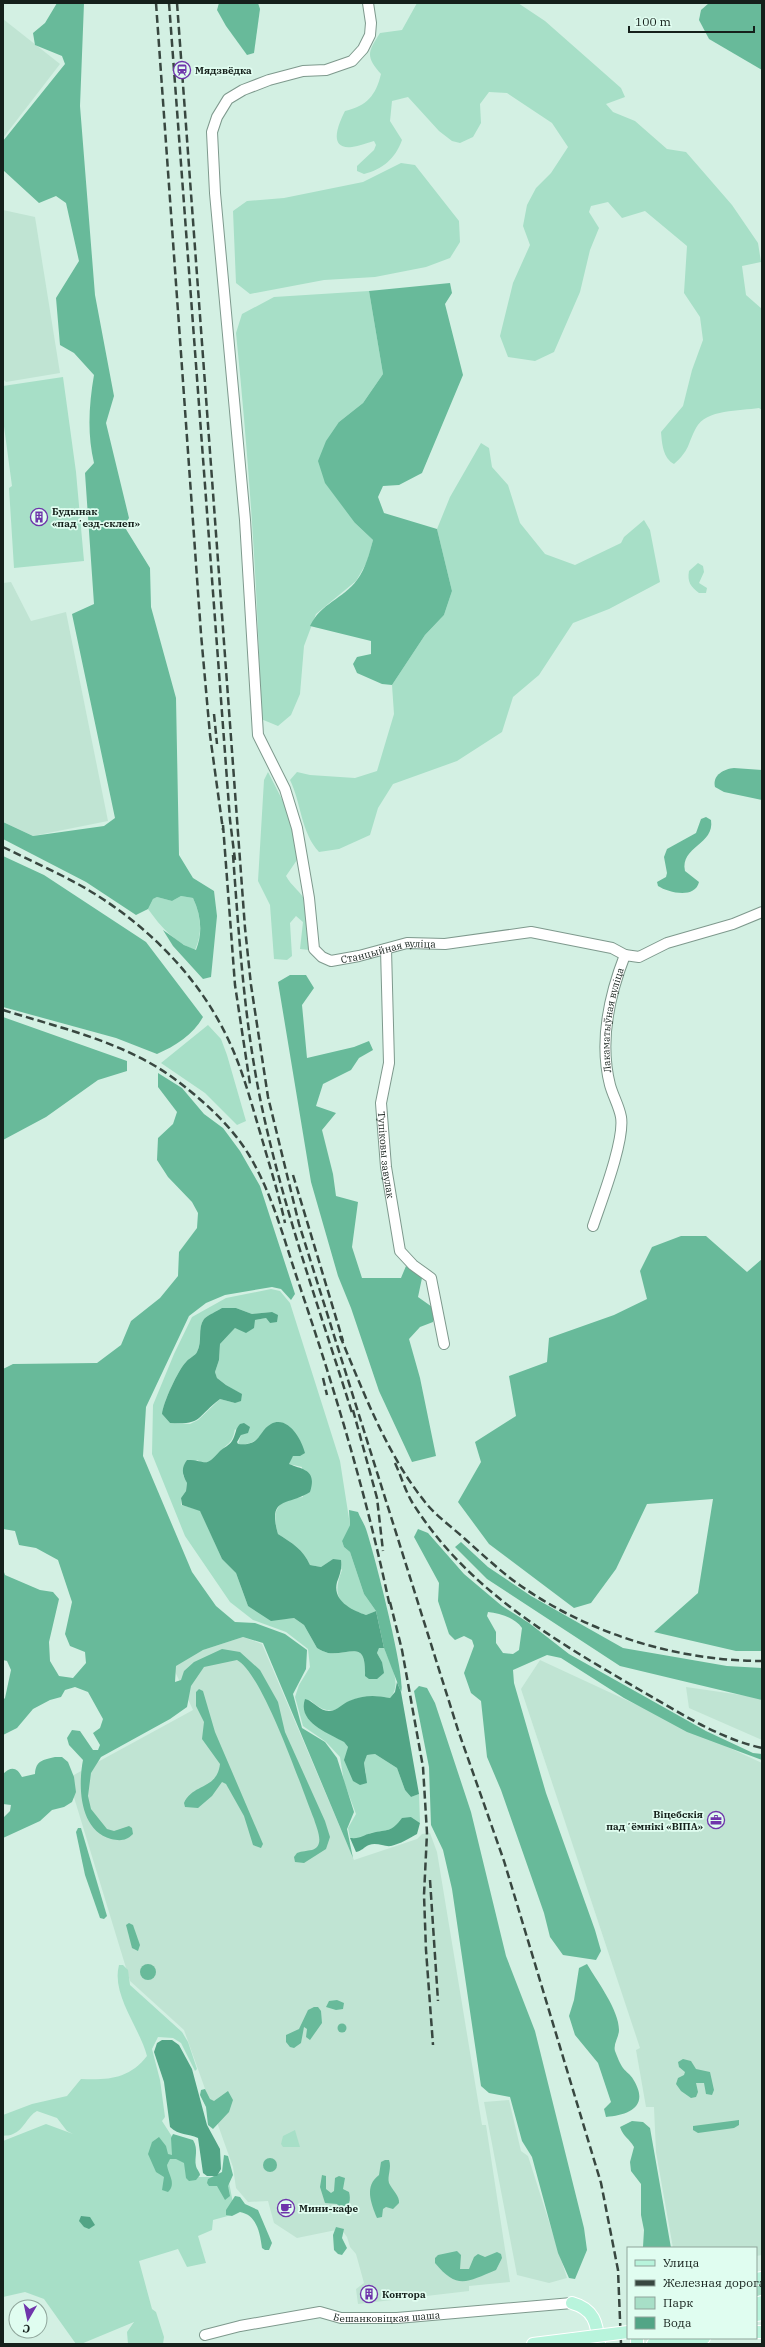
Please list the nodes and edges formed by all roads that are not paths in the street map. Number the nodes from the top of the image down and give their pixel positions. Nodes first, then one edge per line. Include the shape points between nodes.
1 (368, 3) edge
2 (762, 912) edge
3 (386, 949) junction
4 (625, 955) junction
5 (593, 1226) dead end
6 (444, 1344) dead end
7 (572, 2303) joint
8 (627, 2332) edge
9 (204, 2334) dead end
10 (695, 2339) edge
11 (533, 2344) edge
12 (599, 2344) edge
13 (653, 2344) edge

1 - 3 street, Станцыйная вуліца via 370,35 363,49 352,61 326,70 303,71 269,80 243,90 228,99 217,116 212,132 214,193 245,520 258,735 285,789 297,828 309,898 314,949 322,957 332,961
2 - 4 street, Лакаматыўная вуліца via 733,924 667,943 639,957
3 - 4 street, Станцыйная вуліца via 406,943 445,944 531,932 612,948
3 - 6 street, Тупіковы завулак via 389,1063 380,1103 386,1167 400,1251 413,1265 431,1278
4 - 5 street, Лакаматыўная вуліца via 613,986 607,1023 606,1061 610,1086 622,1118 611,1174
7 - 9 street, Бешанковіцкая шаша via 397,2318 341,2318 320,2312
7 - 12 main road via 583,2306 597,2322
8 - 11 main road, bridge
10 - 13 main road

